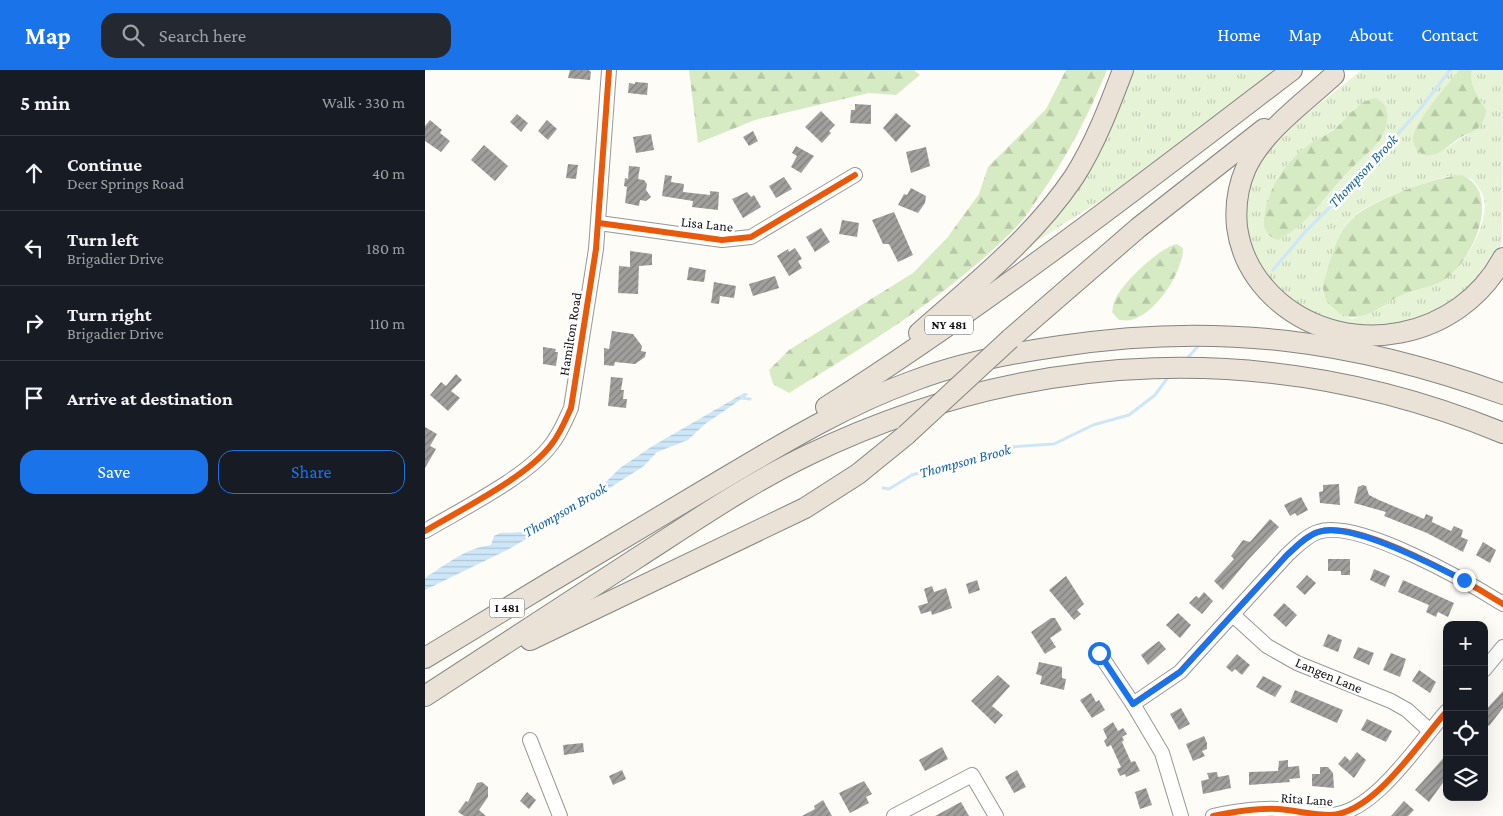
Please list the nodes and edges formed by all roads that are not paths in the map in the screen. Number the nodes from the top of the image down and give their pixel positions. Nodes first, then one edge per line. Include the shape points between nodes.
1 (609, 70) edge
2 (1123, 70) edge
3 (1292, 70) edge
4 (1337, 72) edge
5 (855, 175) dead end
6 (599, 223) junction
7 (1503, 258) edge
8 (857, 387) junction
9 (1503, 394) edge
10 (1503, 434) edge
11 (425, 531) edge
12 (590, 558) junction
13 (1503, 604) edge
14 (1233, 615) junction
15 (1503, 647) edge
16 (1099, 653) dead end
17 (425, 658) edge
18 (1487, 666) edge
19 (425, 696) edge
20 (1133, 704) junction
21 (1443, 715) edge
22 (1429, 730) junction
23 (530, 740) dead end
24 (560, 816) edge
25 (894, 816) edge
26 (996, 816) edge
27 (1181, 816) edge
28 (1213, 816) edge

1 - 6 street, Hamilton Road
2 - 8 highway via 1095,138 1074,176 1048,211 1014,248
3 - 8 highway, NY 481 via 1067,241
4 - 7 highway via 1265,140 1243,177 1237,206 1239,238 1248,264 1266,290 1296,314 1323,327 1355,335 1390,335 1429,325 1458,309 1483,287
4 - 19 highway, bridge via 1146,222 858,474 805,508 527,642
5 - 6 street, Lisa Lane via 784,219 742,240
6 - 11 street, Hamilton Road via 580,358 571,408 563,427 551,446 521,473
8 - 12 highway, NY 481
9 - 12 highway via 1388,358 1303,342 1245,336 1186,334 1043,348 914,380 870,398 794,437
10 - 19 highway via 1431,406 1365,388 1292,375 1210,368 1140,368 1062,376 1001,387 914,412 833,444 774,474 701,517
12 - 17 highway, I 481
13 - 14 street via 1464,580 1414,556 1355,534 1329,531 1318,532 1300,543
14 - 20 street via 1180,672
14 - 22 street, Langen Lane via 1267,646 1297,663 1407,710
15 - 18 street
16 - 20 street
20 - 27 street via 1162,754
21 - 22 street, Rita Lane
22 - 28 street, Rita Lane via 1366,802 1347,811 1331,815 1277,809
23 - 24 street
25 - 26 street via 972,775

